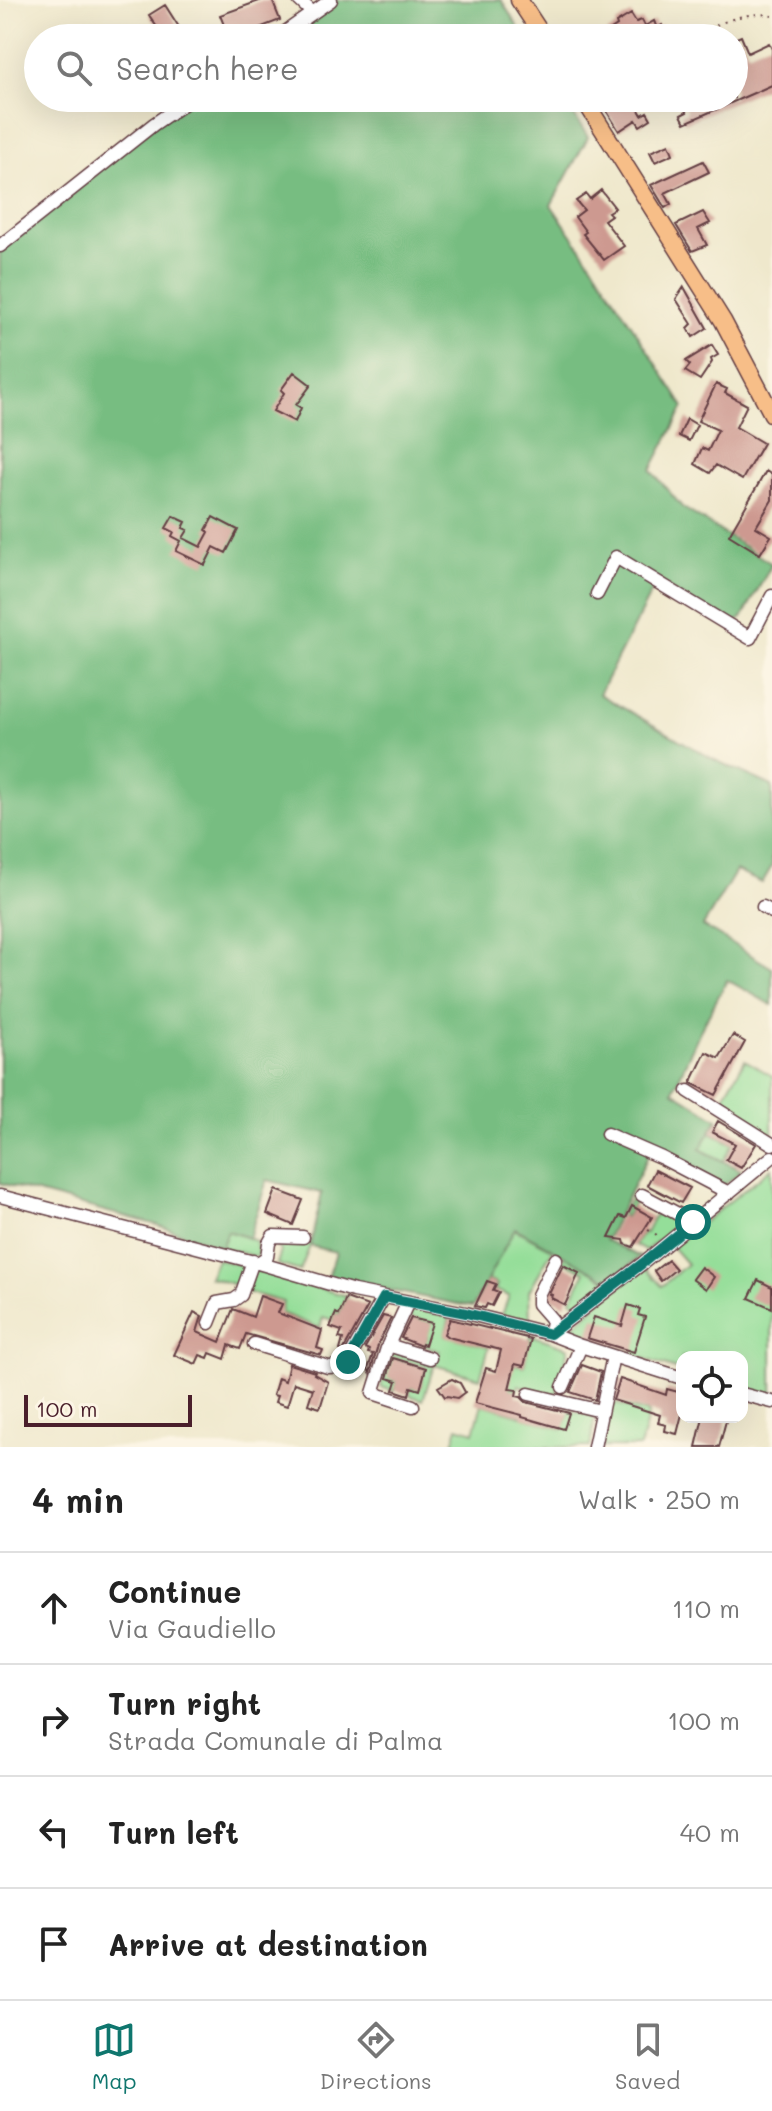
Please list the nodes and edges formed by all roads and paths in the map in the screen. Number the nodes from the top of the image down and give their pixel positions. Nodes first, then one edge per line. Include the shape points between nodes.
1 (299, 0) edge
2 (331, 0) edge
3 (519, 0) edge
4 (313, 13) junction
5 (772, 16) edge
6 (297, 24) edge
7 (535, 24) edge
8 (724, 24) edge
9 (172, 112) edge
10 (592, 112) edge
11 (0, 246) edge
12 (767, 393) edge
13 (772, 414) edge
14 (597, 594) dead end
15 (772, 596) edge
16 (688, 1091) dead end
17 (607, 1134) dead end
18 (772, 1144) edge
19 (769, 1163) edge
20 (729, 1193) junction
21 (642, 1195) dead end
22 (0, 1196) edge
23 (693, 1222) junction
24 (303, 1237) dead end
25 (556, 1259) dead end
26 (256, 1262) junction
27 (384, 1297) junction
28 (408, 1302) junction
29 (209, 1323) dead end
30 (550, 1334) junction
31 (254, 1344) dead end
32 (388, 1345) junction
33 (581, 1346) junction
34 (613, 1356) junction
35 (430, 1358) dead end
36 (676, 1376) edge
37 (563, 1387) dead end
38 (529, 1394) dead end
39 (748, 1396) edge
40 (772, 1402) edge
41 (413, 1406) dead end
42 (601, 1411) junction
43 (594, 1447) edge

1 - 4 street
2 - 4 street
3 - 7 main road
4 - 6 street
5 - 8 path via 756,13
9 - 11 street
10 - 12 main road
12 - 13 main road
14 - 15 street via 616,557 750,638
16 - 18 street
17 - 20 street
19 - 20 street
20 - 23 street
21 - 23 street
22 - 26 street
23 - 30 street
24 - 26 street via 273,1236 267,1257
25 - 30 street via 538,1295 538,1304 552,1320
26 - 27 street
26 - 29 street via 241,1295 217,1303
27 - 28 street
27 - 31 street via 345,1366 328,1367
28 - 30 street
28 - 32 street
30 - 33 street
32 - 35 street
32 - 41 street via 373,1393
33 - 34 street
33 - 37 street
34 - 36 street
34 - 42 street
38 - 42 street
39 - 40 street
42 - 43 street

